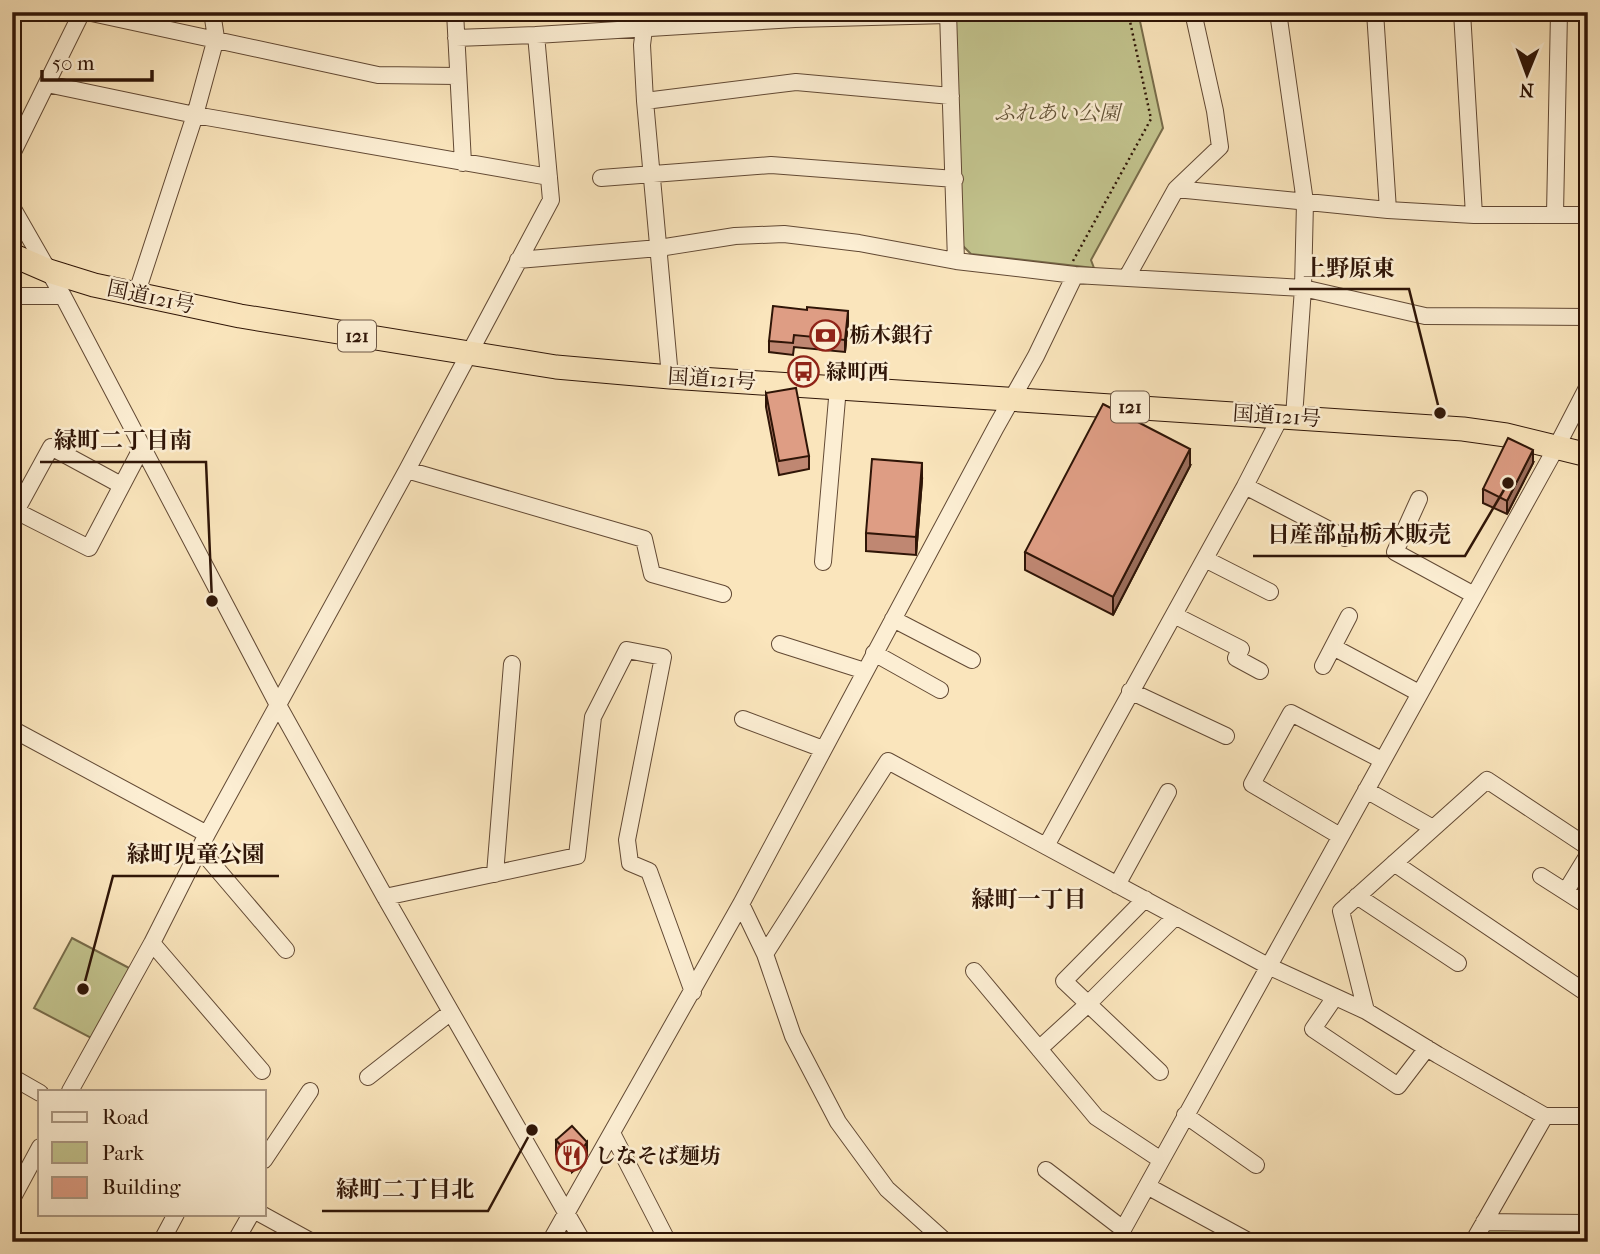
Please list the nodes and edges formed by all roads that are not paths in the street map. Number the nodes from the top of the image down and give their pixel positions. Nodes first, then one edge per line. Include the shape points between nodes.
1 (85, 12) edge
2 (212, 12) edge
3 (455, 12) edge
4 (652, 12) edge
5 (1193, 12) edge
6 (1278, 12) edge
7 (1375, 12) edge
8 (1462, 12) edge
9 (1559, 12) edge
10 (948, 14) edge
11 (644, 29) junction
12 (536, 35) junction
13 (216, 38) junction
14 (456, 38) junction
15 (457, 76) junction
16 (47, 83) junction
17 (951, 96) junction
18 (645, 101) junction
19 (195, 115) junction
20 (12, 154) edge
21 (463, 163) junction
22 (652, 173) junction
23 (549, 177) junction
24 (601, 178) dead end
25 (955, 179) junction
26 (1176, 189) junction
27 (1305, 202) junction
28 (12, 207) edge
29 (1388, 210) junction
30 (1555, 214) junction
31 (1474, 215) junction
32 (1588, 215) edge
33 (659, 248) junction
34 (12, 254) edge
35 (518, 260) junction
36 (957, 261) junction
37 (49, 271) junction
38 (1072, 271) junction
39 (1127, 277) junction
40 (1303, 288) junction
41 (136, 295) junction
42 (12, 296) edge
43 (63, 296) junction
44 (1588, 317) edge
45 (468, 354) junction
46 (670, 377) junction
47 (1588, 386) edge
48 (838, 387) junction
49 (1012, 399) junction
50 (1287, 417) junction
51 (1557, 446) junction
52 (141, 449) junction
53 (1588, 455) edge
54 (407, 470) junction
55 (121, 485) junction
56 (1245, 486) junction
57 (1419, 499) dead end
58 (1345, 538) dead end
59 (1205, 559) junction
60 (823, 562) dead end
61 (1269, 592) dead end
62 (723, 594) dead end
63 (1474, 594) junction
64 (1174, 615) junction
65 (1349, 616) dead end
66 (892, 619) junction
67 (780, 644) dead end
68 (1333, 647) junction
69 (874, 653) junction
70 (972, 660) dead end
71 (512, 663) dead end
72 (1323, 666) dead end
73 (865, 671) junction
74 (1260, 671) dead end
75 (940, 690) dead end
76 (1130, 691) junction
77 (1419, 693) junction
78 (278, 705) junction
79 (743, 719) dead end
80 (12, 729) edge
81 (1226, 736) dead end
82 (823, 749) junction
83 (1382, 760) junction
84 (1366, 790) junction
85 (1168, 792) dead end
86 (1433, 828) junction
87 (1340, 836) junction
88 (203, 841) junction
89 (1046, 846) junction
90 (1588, 847) edge
91 (1588, 855) edge
92 (1394, 863) junction
93 (495, 874) junction
94 (1541, 876) dead end
95 (1117, 884) junction
96 (1566, 891) junction
97 (1357, 896) junction
98 (385, 897) junction
99 (1145, 900) junction
100 (741, 904) junction
101 (1588, 906) edge
102 (1175, 916) junction
103 (152, 943) junction
104 (286, 950) dead end
105 (765, 954) junction
106 (1458, 963) dead end
107 (1268, 966) junction
108 (974, 971) dead end
109 (693, 992) junction
110 (1588, 994) edge
111 (1335, 997) junction
112 (1088, 1004) junction
113 (1366, 1011) junction
114 (451, 1012) junction
115 (1427, 1048) junction
116 (1039, 1049) junction
117 (262, 1070) dead end
118 (1160, 1072) dead end
119 (12, 1077) edge
120 (368, 1077) dead end
121 (71, 1090) edge
122 (310, 1091) dead end
123 (38, 1092) edge
124 (1185, 1115) junction
125 (1545, 1116) junction
126 (1588, 1116) edge
127 (612, 1133) junction
128 (38, 1151) edge
129 (266, 1157) edge
130 (1161, 1160) junction
131 (1256, 1165) dead end
132 (1046, 1170) dead end
133 (1147, 1186) junction
134 (12, 1199) edge
135 (566, 1213) junction
136 (175, 1216) edge
137 (250, 1216) edge
138 (265, 1216) edge
139 (1484, 1222) junction
140 (1588, 1223) edge
141 (1119, 1235) edge
142 (161, 1242) edge
143 (235, 1242) edge
144 (312, 1242) edge
145 (550, 1242) edge
146 (583, 1242) edge
147 (668, 1242) edge
148 (946, 1242) edge
149 (1250, 1242) edge
150 (1473, 1242) edge

1 - 13 street
1 - 16 street
2 - 13 street
3 - 14 street
4 - 11 street
5 - 26 street via 1220,147
6 - 27 street
7 - 29 street
8 - 31 street
9 - 30 street
10 - 11 street
10 - 17 street
11 - 12 street
11 - 18 street
12 - 14 street
12 - 23 street
13 - 15 street via 378,75
13 - 19 street
14 - 15 street
15 - 21 street
16 - 19 street
16 - 20 street
17 - 18 street via 796,82
17 - 25 street
18 - 22 street
19 - 21 street
19 - 41 street
21 - 23 street
22 - 24 street
22 - 25 street via 771,165
22 - 33 street
23 - 35 street via 551,200
25 - 36 street
26 - 27 street
26 - 39 street
27 - 29 street
27 - 40 street
28 - 37 street
29 - 31 street
30 - 31 street
30 - 32 street
33 - 35 street
33 - 36 street via 734,236 784,234
33 - 46 street
34 - 37 highway, 国道121号 / 121
35 - 45 street
36 - 38 street
37 - 41 highway, 国道121号 / 121
37 - 43 street
38 - 39 street
38 - 49 street
39 - 40 street
40 - 44 street via 1425,316
40 - 50 street
41 - 45 highway, 国道121号 / 121
42 - 43 street
43 - 52 street
45 - 46 highway, 国道121号 / 121
45 - 54 street
46 - 48 highway, 国道121号 / 121
47 - 51 street
48 - 49 highway, 国道121号 / 121
48 - 60 street
49 - 50 highway, 国道121号 / 121
49 - 66 street
50 - 51 highway, 国道121号 / 121 via 1463,429
50 - 56 street
51 - 53 highway, 国道121号 / 121
51 - 63 street
52 - 55 street
52 - 78 street
54 - 62 street via 644,539 652,574
54 - 78 street
55 - 55 street via 89,548 16,511 51,447
56 - 58 street
56 - 59 street
57 - 63 street via 1395,551
59 - 61 street
59 - 64 street
63 - 77 street
64 - 74 street via 1241,649 1236,658
64 - 76 street
65 - 68 street
66 - 69 street
66 - 70 street
67 - 73 street
68 - 72 street
68 - 77 street
69 - 73 street
69 - 75 street
71 - 93 street
73 - 82 street
76 - 81 street
76 - 89 street
77 - 83 street
78 - 88 street
78 - 98 street
79 - 82 street
80 - 88 street
82 - 100 street
83 - 84 street
83 - 87 street via 1291,713 1284,724 1252,784
84 - 86 street
84 - 87 street
85 - 95 street
86 - 90 street via 1488,780
86 - 92 street
87 - 107 street
88 - 103 street
88 - 104 street
89 - 95 street
89 - 105 street via 888,761
91 - 96 street
92 - 97 street
92 - 110 street
93 - 98 street
93 - 109 street via 577,856 593,717 627,650 663,657 626,840 629,863 649,871
94 - 96 street
95 - 99 street
96 - 101 street
97 - 106 street
97 - 113 street via 1341,911
98 - 114 street
99 - 102 street
99 - 112 street via 1064,981
100 - 105 street
100 - 109 street
102 - 107 street
102 - 112 street
103 - 117 street
103 - 121 street
105 - 148 street via 793,1036 838,1122 887,1189
107 - 111 street
107 - 124 street
108 - 116 street
109 - 127 street
111 - 113 street
111 - 115 street via 1312,1029 1398,1086
112 - 116 street
112 - 118 street
113 - 115 street
114 - 120 street
114 - 135 street
115 - 125 street
116 - 130 street via 1096,1117
119 - 123 street
122 - 129 street
124 - 130 street
124 - 131 street
125 - 126 street
125 - 139 street
127 - 135 street
127 - 147 street
128 - 134 street
130 - 133 street
132 - 141 street
133 - 141 street
133 - 149 street
135 - 145 street
135 - 146 street
136 - 142 street
137 - 143 street
138 - 144 street
139 - 140 street
139 - 150 street

